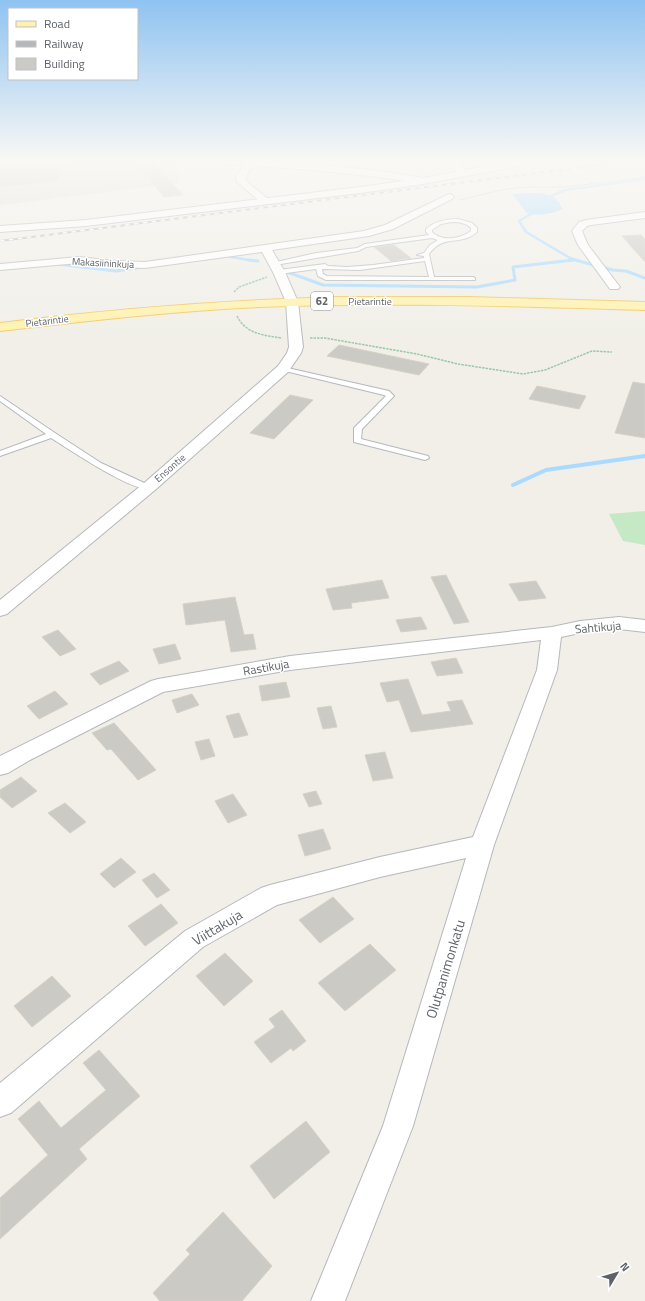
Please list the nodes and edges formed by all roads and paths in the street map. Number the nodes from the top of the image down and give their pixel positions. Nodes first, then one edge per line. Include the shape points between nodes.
1 (97, 221) edge
2 (402, 221) edge
3 (600, 221) edge
4 (2, 229) edge
5 (433, 236) junction
6 (440, 239) junction
7 (262, 248) junction
8 (427, 256) junction
9 (0, 267) edge
10 (277, 267) junction
11 (319, 267) junction
12 (432, 279) junction
13 (473, 279) dead end
14 (614, 287) dead end
15 (233, 294) dead end
16 (292, 302) junction
17 (645, 306) edge
18 (235, 312) dead end
19 (0, 327) edge
20 (291, 339) junction
21 (612, 352) dead end
22 (283, 369) junction
23 (0, 398) edge
24 (52, 434) junction
25 (0, 454) edge
26 (425, 458) dead end
27 (149, 487) junction
28 (0, 610) edge
29 (645, 626) edge
30 (552, 634) junction
31 (0, 767) edge
32 (482, 845) junction
33 (0, 1102) edge
34 (328, 1301) edge

1 - 4 street
2 - 7 street, Makasiininkuja via 365,234
3 - 14 street via 583,224 577,231 583,245
5 - 6 lane
5 - 6 lane via 429,229 438,223 461,222 474,228 474,232 462,238
5 - 10 lane via 316,255
6 - 8 lane via 429,249
7 - 9 street, Makasiininkuja via 145,265 78,260
7 - 10 street
7 - 15 path via 270,274 239,288
8 - 11 lane via 365,269
8 - 12 lane
10 - 11 lane
10 - 16 street
11 - 12 lane via 320,275 326,278
12 - 13 lane
16 - 17 main road, Pietarintie / 62 via 462,301
16 - 19 main road, Pietarintie / 62 via 142,311
16 - 20 street, Ensontie
18 - 20 path via 244,328 253,333
20 - 21 path via 325,338 354,342 458,364 523,374 545,370 592,351
20 - 22 street, Ensontie via 296,346
22 - 26 lane via 386,393 390,396 358,428 356,440
22 - 27 street, Ensontie
23 - 24 lane
24 - 25 lane
24 - 27 lane via 102,468
27 - 28 street, Ensontie
29 - 30 street, Sahtikuja via 619,623 580,626
30 - 31 street, Rastikuja via 290,663 158,686
30 - 32 street, Olutpanimonkatu via 547,670
32 - 33 street, Viittakuja via 380,867 270,896 194,939
32 - 34 street, Olutpanimonkatu via 398,1126

